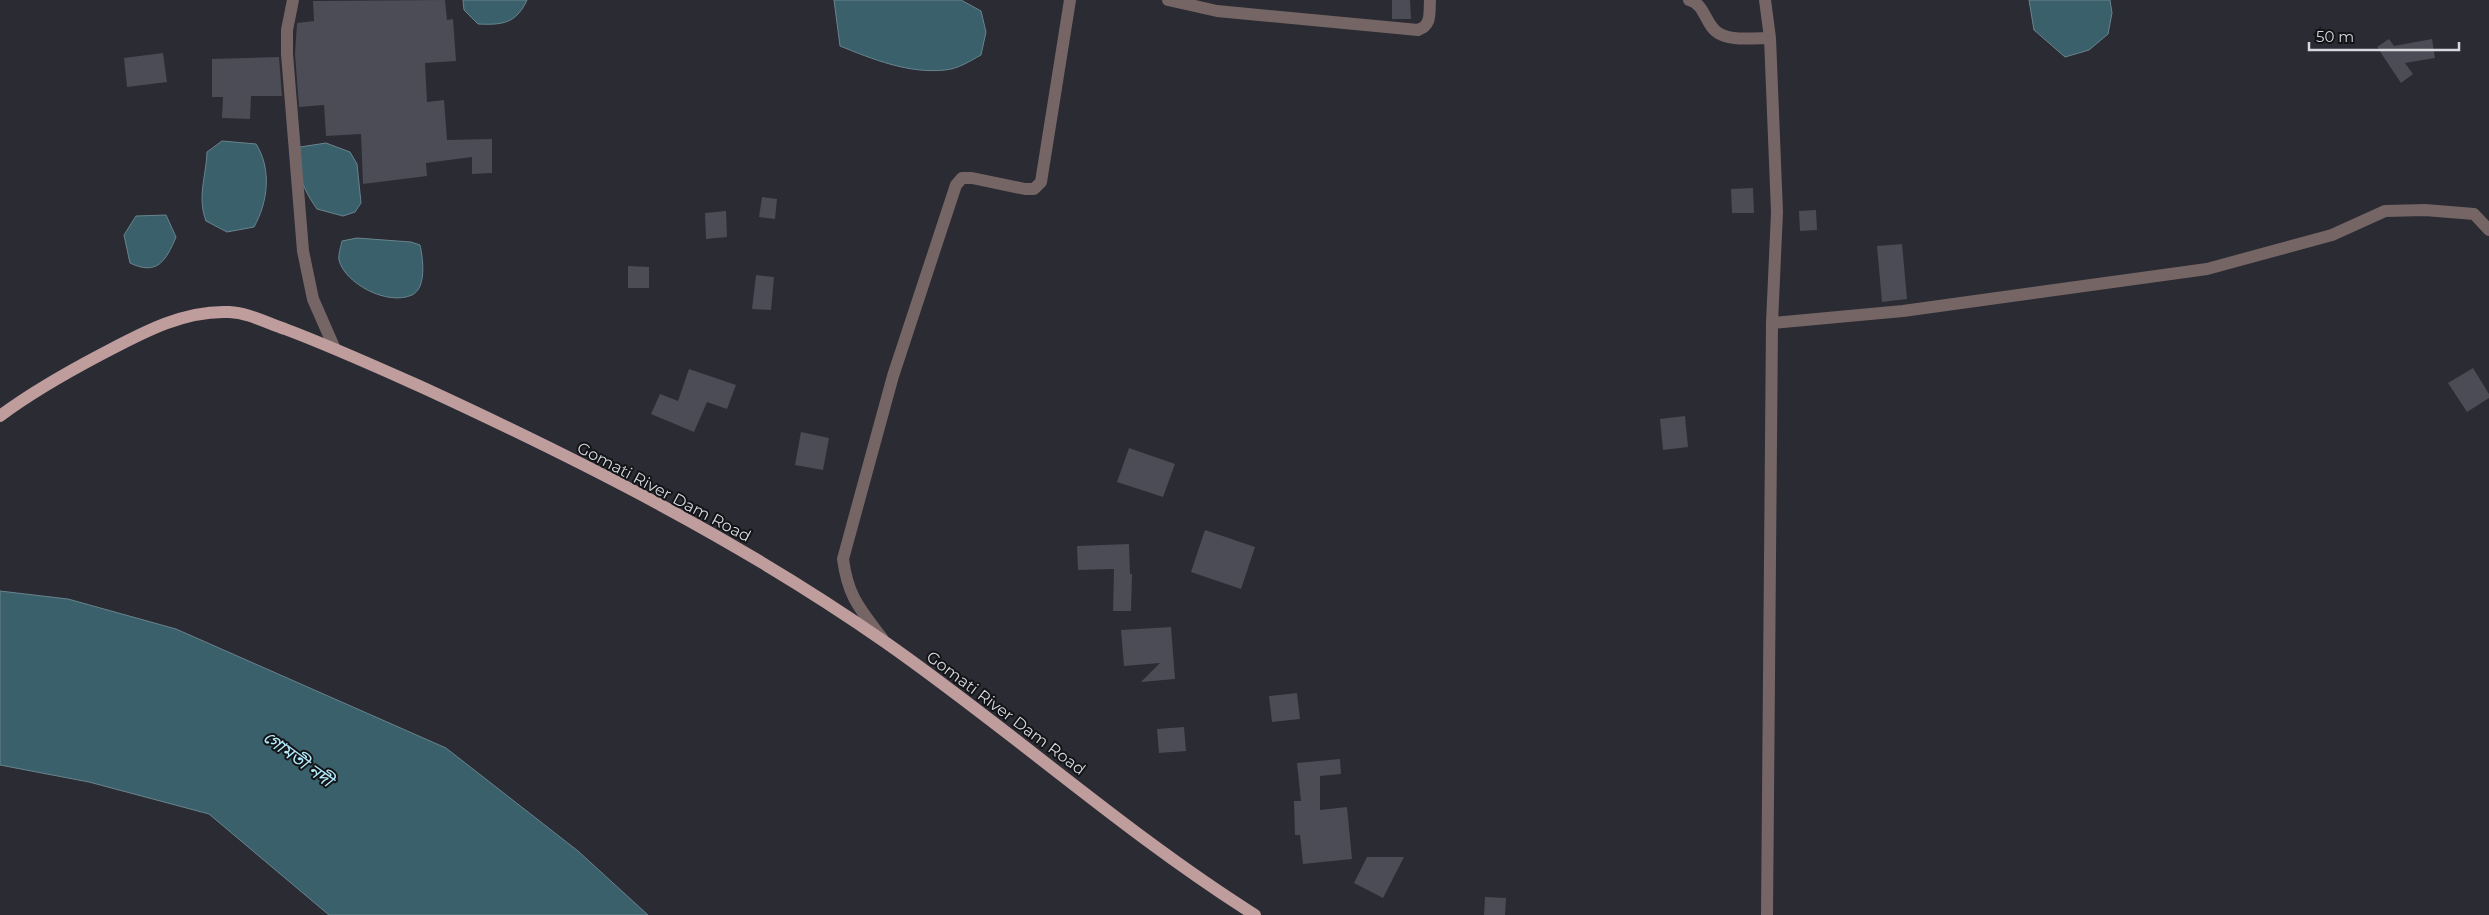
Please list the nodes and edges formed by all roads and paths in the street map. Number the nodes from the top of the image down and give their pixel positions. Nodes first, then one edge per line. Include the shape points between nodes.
1 (294, 0) edge
2 (1070, 0) edge
3 (1168, 0) edge
4 (1430, 0) edge
5 (1689, 0) edge
6 (1765, 0) edge
7 (1770, 38) junction
8 (2489, 230) edge
9 (1772, 322) junction
10 (334, 347) junction
11 (0, 416) edge
12 (885, 642) junction
13 (1255, 915) edge
14 (1766, 915) edge

1 - 10 street via 287,30 287,54 303,251 313,299
2 - 12 street via 1041,182 1034,189 1026,189 962,178 956,185 893,376 844,560 846,581 854,602
3 - 4 street via 1217,11 1418,30 1429,22
5 - 7 street via 1700,6 1713,29 1721,35
6 - 7 street
7 - 9 street via 1777,212
8 - 9 street via 2474,214 2385,210 2332,235 2207,269 1903,311
9 - 14 street
10 - 11 main road, Gomati River Dam Road via 248,315 230,312 178,319 151,328 37,389
10 - 12 main road, Gomati River Dam Road via 656,502 766,564
12 - 13 main road, Gomati River Dam Road via 1123,823

